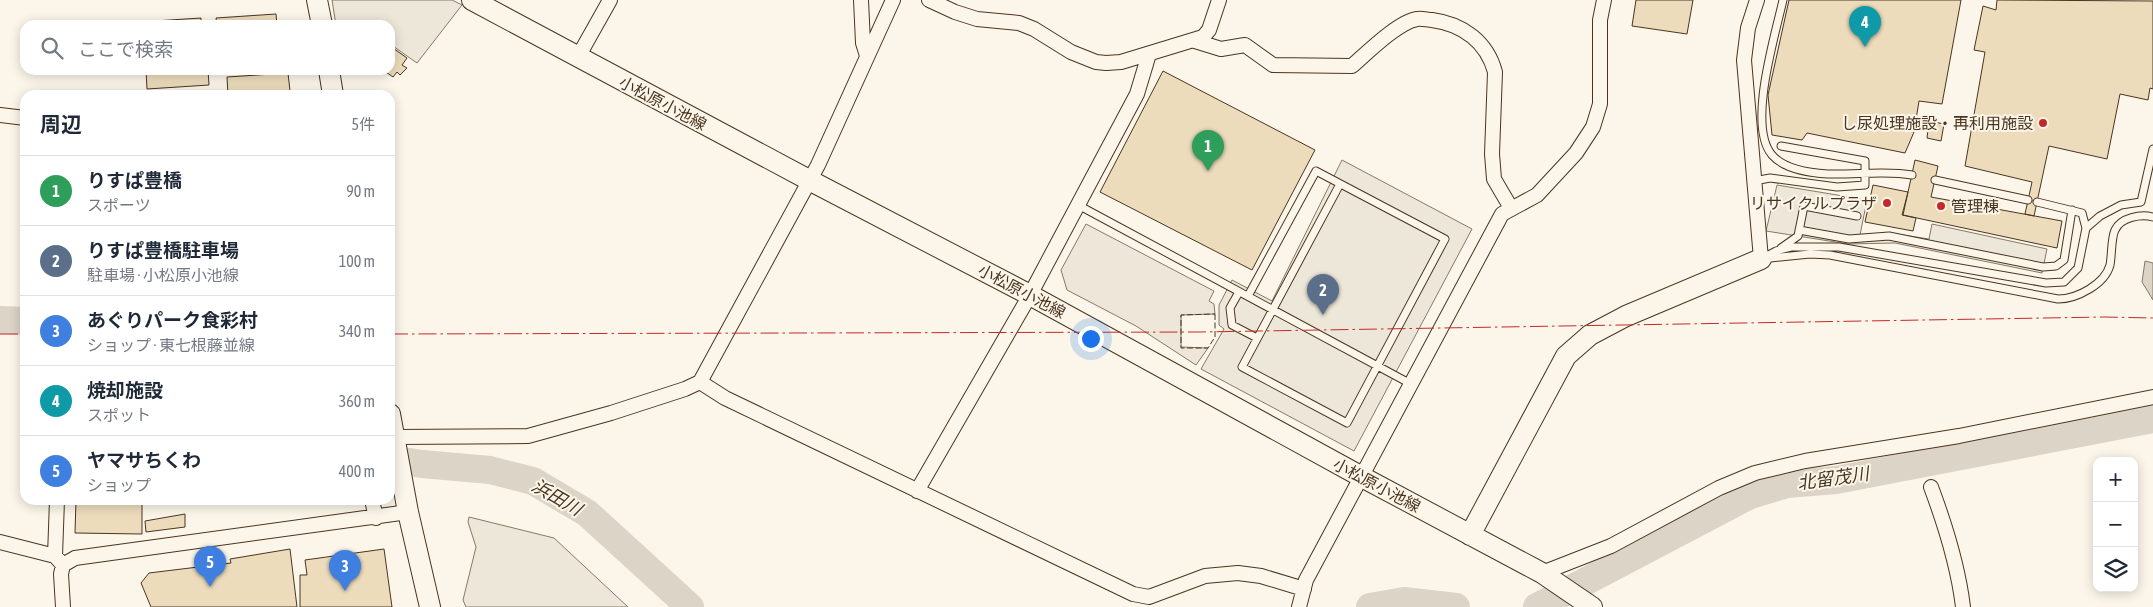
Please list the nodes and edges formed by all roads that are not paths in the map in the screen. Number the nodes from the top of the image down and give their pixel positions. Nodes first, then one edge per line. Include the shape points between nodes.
1 (317, 0) edge
2 (472, 0) edge
3 (610, 0) edge
4 (861, 0) edge
5 (893, 0) edge
6 (929, 0) edge
7 (1219, 0) edge
8 (1604, 0) edge
9 (1757, 0) edge
10 (1782, 0) edge
11 (321, 20) edge
12 (1194, 41) junction
13 (1148, 54) junction
14 (868, 56) junction
15 (578, 57) junction
16 (330, 75) edge
17 (333, 90) edge
18 (0, 115) edge
19 (20, 117) edge
20 (1781, 146) dead end
21 (2153, 149) edge
22 (1865, 174) junction
23 (1912, 175) dead end
24 (809, 180) junction
25 (1935, 180) dead end
26 (1754, 181) junction
27 (1340, 184) junction
28 (2028, 200) dead end
29 (2037, 202) dead end
30 (1078, 205) junction
31 (1511, 208) junction
32 (2072, 210) junction
33 (1857, 216) dead end
34 (2153, 217) edge
35 (2086, 228) junction
36 (1799, 230) junction
37 (1769, 255) junction
38 (1239, 292) junction
39 (1030, 295) junction
40 (1248, 296) junction
41 (1272, 309) junction
42 (1257, 338) junction
43 (1378, 366) junction
44 (700, 382) junction
45 (1411, 384) junction
46 (2153, 397) edge
47 (395, 437) edge
48 (395, 442) edge
49 (1362, 477) junction
50 (1931, 487) dead end
51 (917, 491) junction
52 (57, 505) edge
53 (373, 505) edge
54 (408, 512) junction
55 (376, 518) junction
56 (1470, 535) junction
57 (0, 542) edge
58 (59, 560) junction
59 (1547, 576) junction
60 (1301, 598) edge
61 (1586, 602) edge
62 (63, 607) edge
63 (417, 607) edge
64 (430, 607) edge
65 (1964, 607) edge

1 - 11 main road
2 - 15 main road, 小松原小池線
3 - 15 street
4 - 14 street via 863,43
5 - 14 street
6 - 13 street via 978,19 1019,23 1034,28 1071,52 1096,62 1120,62
7 - 12 street via 1209,30
8 - 31 street via 1600,20 1600,104 1593,126 1576,153 1537,195
9 - 26 street via 1748,28 1744,60
10 - 22 lane via 1761,104 1767,146 1771,154 1788,166 1826,174
12 - 13 street
12 - 31 street via 1221,49 1245,45 1273,65 1352,66 1390,33 1417,18 1447,22 1466,31 1482,44 1496,72 1494,179
13 - 30 street via 1137,94
14 - 24 street
15 - 24 main road, 小松原小池線
16 - 17 main road
18 - 19 street
20 - 22 lane via 1865,162
21 - 35 lane via 2141,202 2121,205
22 - 23 lane
22 - 26 lane via 1865,185 1837,187 1770,178
24 - 39 main road, 小松原小池線
24 - 44 street
25 - 28 lane
26 - 37 street
27 - 40 lane via 1316,171
27 - 41 lane
27 - 43 lane via 1445,239
29 - 32 lane
30 - 38 lane
30 - 39 street
31 - 45 street via 1502,214
32 - 35 lane via 2082,213
32 - 36 lane via 2064,260 2056,266 2043,267 1889,236 1849,239
33 - 36 lane via 1804,206
34 - 37 lane via 2134,216 2120,225 2115,230 2105,275 2076,297 2068,299 1830,255
35 - 37 lane via 2078,268 2064,282 2046,283 1839,247 1807,246
36 - 37 lane via 1798,236
37 - 56 main road via 1626,316 1590,335 1566,356
38 - 40 lane
38 - 42 lane via 1230,308 1232,325
39 - 49 main road, 小松原小池線
39 - 51 street
40 - 41 lane
41 - 42 lane
41 - 43 lane
42 - 43 lane via 1242,367 1347,423
43 - 45 lane
44 - 47 street via 611,413 528,436
44 - 51 street via 725,398
45 - 49 street
46 - 59 street via 1959,436 1805,460 1756,473
48 - 54 main road
49 - 56 main road, 小松原小池線
49 - 60 street via 1306,580
50 - 65 street via 1947,529
51 - 60 street via 1133,594 1148,597 1205,576 1238,573 1262,576
52 - 58 street
53 - 55 street
54 - 55 street
54 - 63 main road via 409,553
54 - 64 main road
55 - 58 street
56 - 59 main road, 小松原小池線
57 - 58 street
58 - 62 street
59 - 61 main road, 小松原小池線

